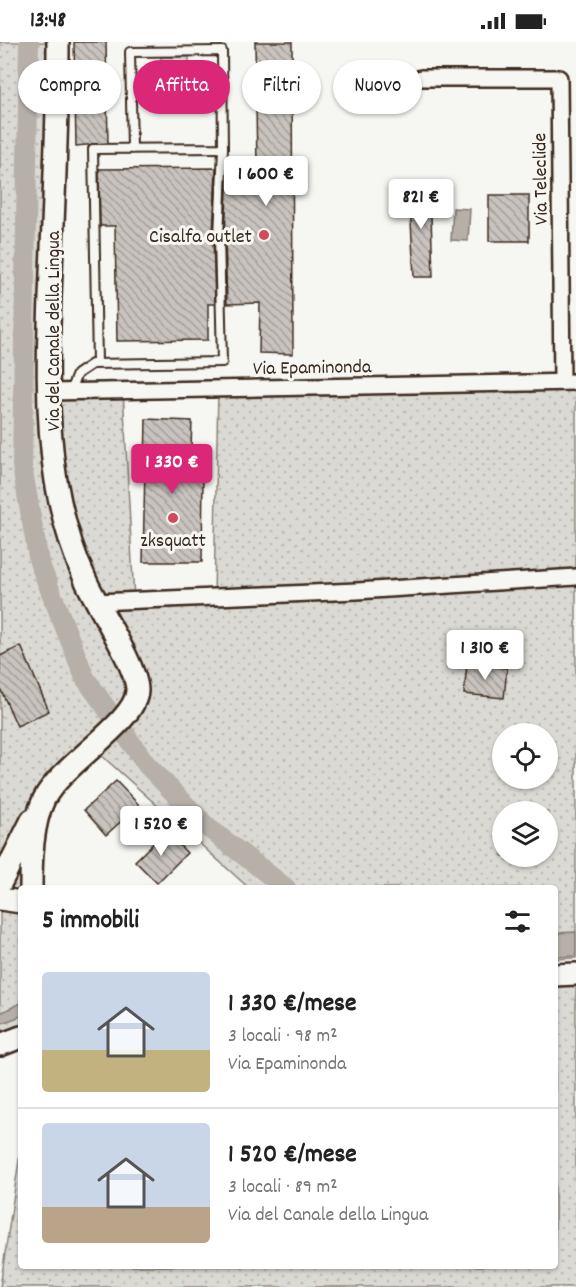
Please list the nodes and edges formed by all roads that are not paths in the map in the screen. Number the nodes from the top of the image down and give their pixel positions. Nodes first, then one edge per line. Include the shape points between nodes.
1 (58, 42) edge
2 (422, 78) edge
3 (223, 148) junction
4 (132, 149) junction
5 (97, 363) junction
6 (569, 382) edge
7 (70, 391) junction
8 (49, 392) junction
9 (576, 577) edge
10 (96, 602) junction
11 (44, 799) junction
12 (0, 884) edge
13 (32, 885) edge
14 (0, 899) edge
15 (18, 902) edge
16 (576, 974) edge
17 (558, 975) edge
18 (18, 1038) edge
19 (0, 1045) edge

1 - 8 street, Via del Canale della Lingua
2 - 6 street, Via Teleclide via 559,78
3 - 4 lane
3 - 4 lane via 222,51 199,51 130,52
3 - 5 lane via 219,236 222,362
4 - 5 lane via 93,149
5 - 7 lane via 77,374
6 - 7 street, Via Epaminonda
7 - 8 street, Via Epaminonda
8 - 10 street, Via del Canale della Lingua via 63,518
9 - 10 street
10 - 11 street, Via del Canale della Lingua via 135,674 135,703 126,717 91,746
11 - 12 street, Via del Canale della Lingua
11 - 13 street via 33,853
14 - 15 street
16 - 17 street
18 - 19 street

